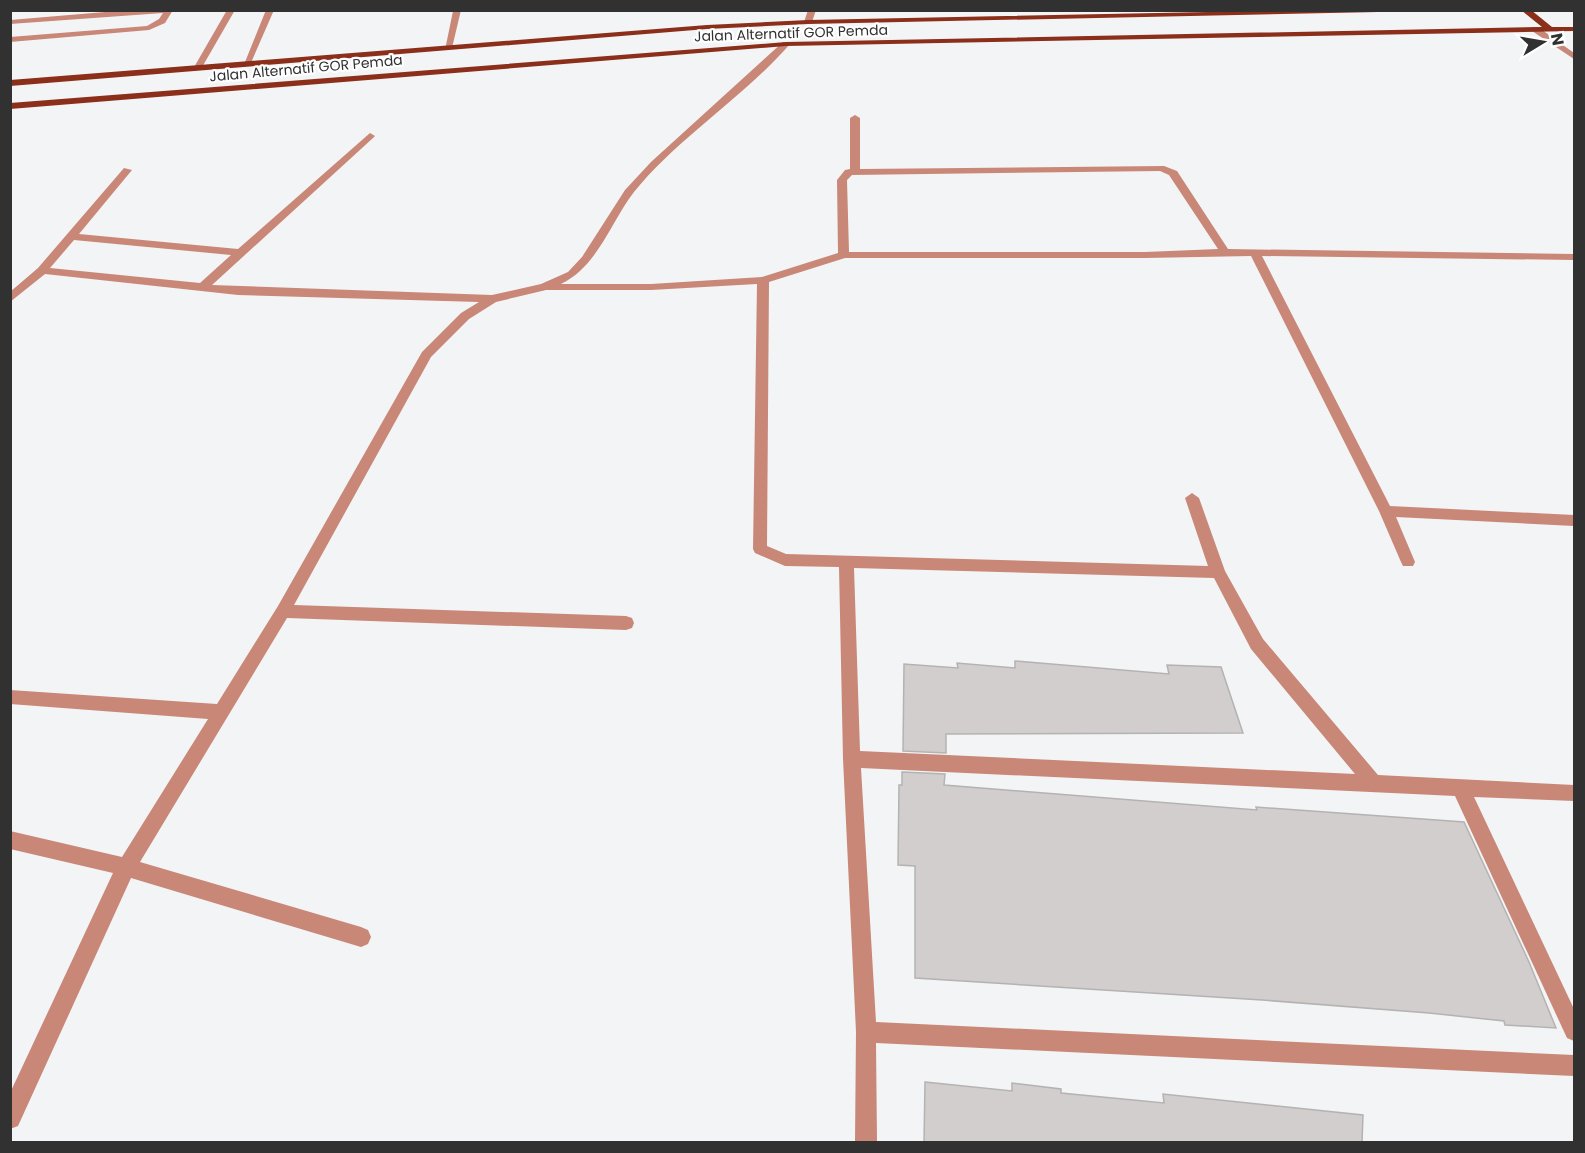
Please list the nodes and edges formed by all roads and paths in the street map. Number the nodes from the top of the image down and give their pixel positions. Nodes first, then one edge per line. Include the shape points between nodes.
1 (168, 10) edge
2 (231, 10) edge
3 (270, 10) edge
4 (812, 10) edge
5 (1470, 10) edge
6 (1525, 10) edge
7 (457, 11) edge
8 (10, 22) edge
9 (808, 22) junction
10 (1535, 29) junction
11 (1550, 29) junction
12 (1575, 29) edge
13 (10, 40) edge
14 (786, 44) junction
15 (448, 48) junction
16 (1575, 57) edge
17 (246, 65) junction
18 (197, 69) junction
19 (10, 83) edge
20 (10, 106) edge
21 (855, 118) dead end
22 (370, 136) dead end
23 (127, 170) dead end
24 (855, 171) junction
25 (70, 236) junction
26 (1225, 252) junction
27 (1255, 252) junction
28 (241, 253) junction
29 (844, 255) junction
30 (1575, 257) edge
31 (42, 270) junction
32 (764, 280) junction
33 (205, 285) junction
34 (545, 287) junction
35 (10, 299) edge
36 (492, 299) junction
37 (1192, 498) dead end
38 (1386, 511) junction
39 (1575, 520) edge
40 (846, 560) junction
41 (1408, 562) dead end
42 (1218, 572) junction
43 (283, 611) junction
44 (626, 622) dead end
45 (10, 697) edge
46 (222, 712) junction
47 (852, 759) junction
48 (1373, 783) junction
49 (1460, 787) junction
50 (1575, 792) edge
51 (10, 840) edge
52 (126, 867) junction
53 (361, 937) dead end
54 (1575, 1031) edge
55 (866, 1032) junction
56 (1575, 1066) edge
57 (10, 1118) edge
58 (866, 1143) edge

1 - 8 street
1 - 13 street via 162,21 149,28
2 - 18 street
3 - 17 street
4 - 9 street
5 - 9 main road, Jalan Alternatif GOR Pemda
6 - 11 main road
7 - 15 street
9 - 15 main road, Jalan Alternatif GOR Pemda
10 - 11 main road, Jalan Alternatif GOR Pemda
10 - 14 main road, Jalan Alternatif GOR Pemda
10 - 16 street
11 - 12 main road, Jalan Alternatif GOR Pemda
14 - 20 main road, Jalan Alternatif GOR Pemda
14 - 34 street via 654,164 629,192 586,259 572,273
15 - 17 main road, Jalan Alternatif GOR Pemda
17 - 18 main road, Jalan Alternatif GOR Pemda
18 - 19 main road, Jalan Alternatif GOR Pemda
21 - 24 street
22 - 28 street
23 - 25 street
24 - 26 street via 1167,168
24 - 29 street via 842,180
25 - 28 street
25 - 31 street
26 - 27 street
26 - 29 street
27 - 30 street
27 - 38 street
28 - 33 street
29 - 32 street
31 - 33 street
31 - 35 street
32 - 34 street
32 - 40 street via 760,549 785,560
33 - 36 street via 238,291
34 - 36 street
36 - 43 street via 465,316 426,355
37 - 42 street
38 - 39 street
38 - 41 street
40 - 42 street
40 - 47 street
42 - 48 street via 1257,644
43 - 44 street
43 - 46 street
45 - 46 street
46 - 52 street
47 - 48 street
47 - 55 street
48 - 49 street
49 - 50 street
49 - 54 street
51 - 52 street
52 - 53 street
52 - 57 street
55 - 56 street
55 - 58 street

